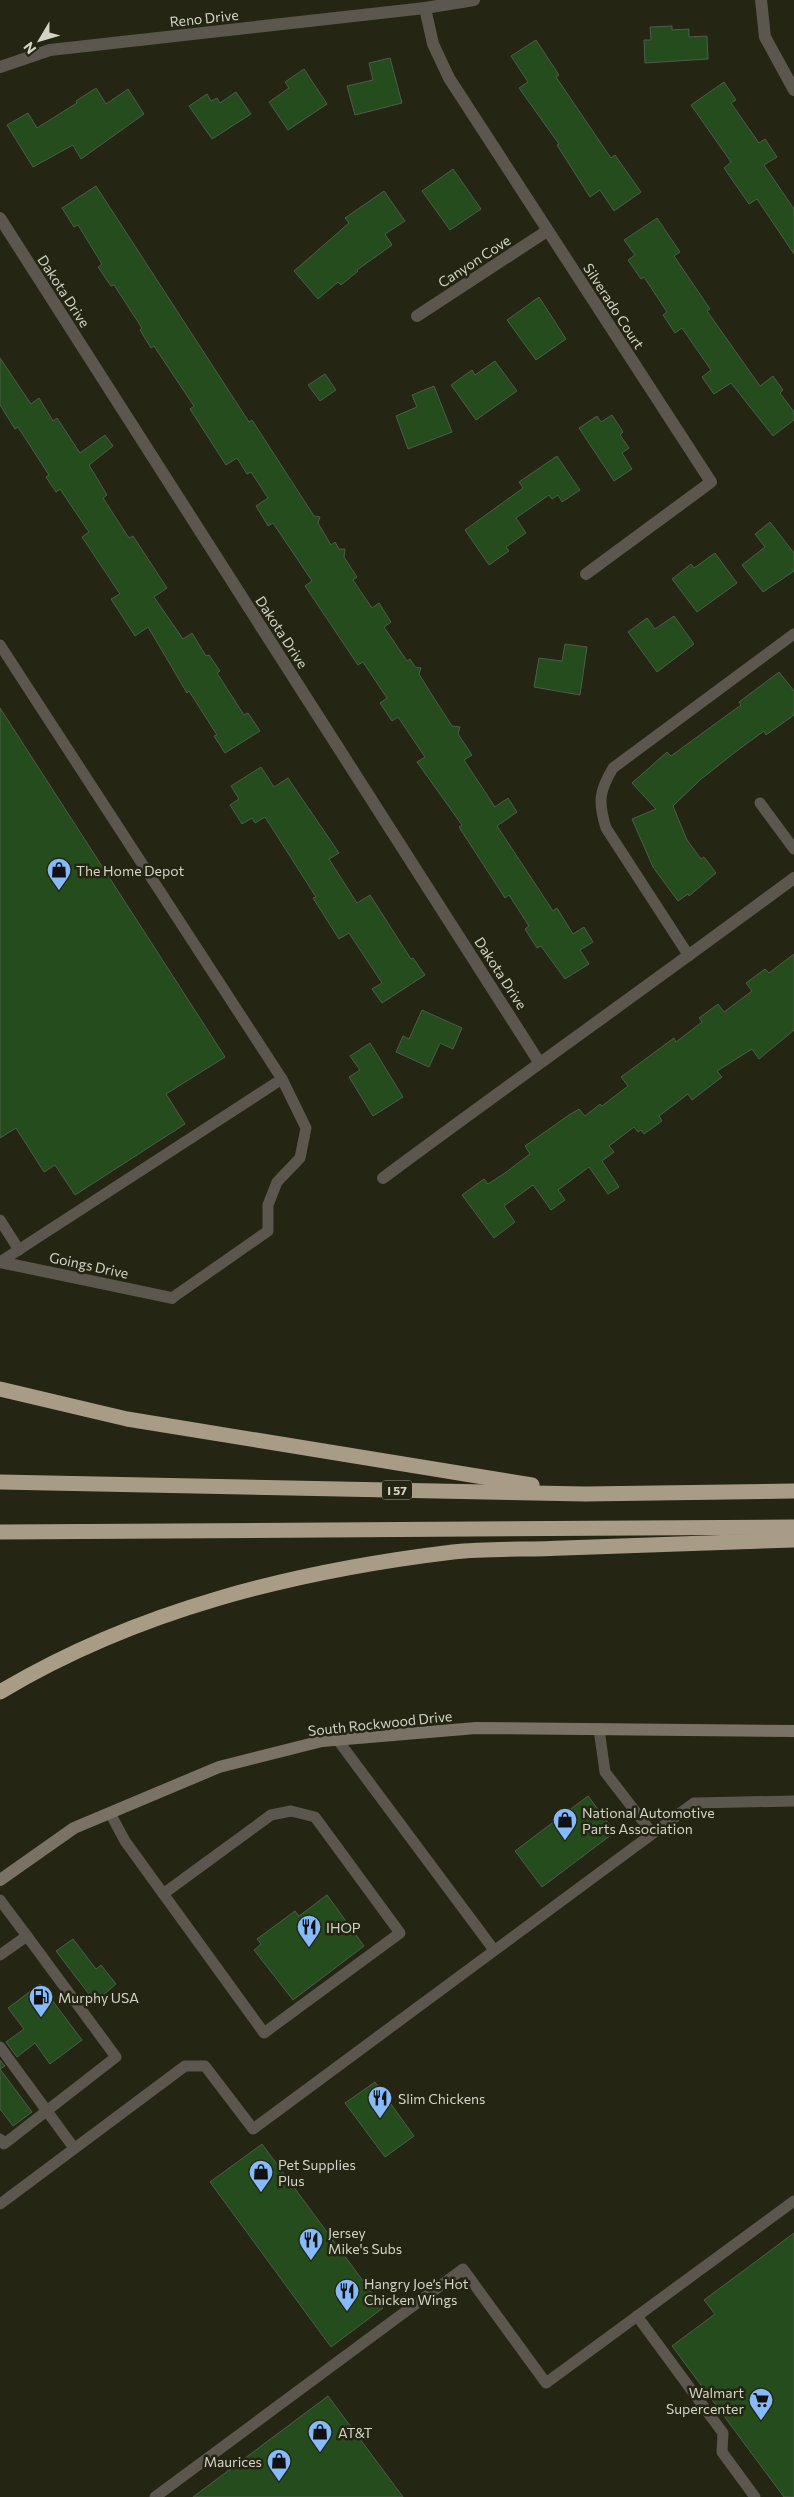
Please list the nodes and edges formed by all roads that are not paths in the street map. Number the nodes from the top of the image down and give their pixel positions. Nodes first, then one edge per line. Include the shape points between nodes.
1 (474, 0) edge
2 (761, 0) edge
3 (425, 8) junction
4 (0, 67) edge
5 (794, 90) edge
6 (0, 218) edge
7 (547, 231) junction
8 (417, 316) dead end
9 (586, 574) dead end
10 (794, 634) edge
11 (0, 645) edge
12 (760, 803) dead end
13 (794, 849) edge
14 (794, 878) edge
15 (689, 956) junction
16 (539, 1062) junction
17 (282, 1079) junction
18 (383, 1178) dead end
19 (0, 1220) edge
20 (19, 1250) junction
21 (0, 1262) edge
22 (172, 1298) joint
23 (0, 1389) edge
24 (0, 1482) edge
25 (794, 1491) edge
26 (585, 1494) junction
27 (794, 1527) edge
28 (0, 1532) edge
29 (794, 1540) edge
30 (0, 1692) edge
31 (599, 1729) junction
32 (794, 1731) edge
33 (337, 1739) junction
34 (794, 1802) edge
35 (110, 1813) junction
36 (652, 1833) junction
37 (0, 1880) edge
38 (163, 1894) junction
39 (0, 1900) edge
40 (27, 1936) junction
41 (494, 1950) junction
42 (0, 1955) edge
43 (0, 2047) edge
44 (47, 2112) junction
45 (0, 2139) edge
46 (74, 2148) junction
47 (794, 2201) edge
48 (0, 2204) edge
49 (637, 2316) junction
50 (155, 2497) edge
51 (755, 2497) edge

1 - 3 street, Reno Drive
2 - 5 street via 765,38
3 - 4 street, Reno Drive via 50,50
3 - 7 street, Silverado Court via 433,44 449,78
6 - 16 street, Dakota Drive
7 - 8 street, Canyon Cove
7 - 9 street, Silverado Court via 712,482
10 - 15 lane via 613,768 602,786 600,809 606,828
11 - 17 lane
12 - 13 lane
14 - 15 street
15 - 16 street
16 - 18 street
17 - 20 lane
17 - 22 lane via 306,1128 300,1158 277,1182 268,1205 268,1231
19 - 20 lane
20 - 21 lane
21 - 22 street, Goings Drive
23 - 26 highway via 127,1419
24 - 26 highway, I 57
25 - 26 highway, I 57
27 - 28 highway
29 - 30 highway via 454,1552 339,1571 213,1600 122,1631 47,1664
31 - 32 main road, South Rockwood Drive
31 - 33 main road, South Rockwood Drive via 476,1728
31 - 36 lane via 605,1772
33 - 35 main road, South Rockwood Drive via 219,1767
33 - 41 lane
34 - 36 lane via 694,1803
35 - 37 main road, South Rockwood Drive via 74,1828
35 - 38 lane via 125,1842
36 - 41 lane
38 - 38 lane via 264,2033 400,1934 315,1817 291,1811 270,1816
39 - 40 lane
40 - 42 lane
40 - 44 lane via 116,2057
41 - 46 lane via 253,2129 205,2066 185,2066
43 - 44 lane
44 - 45 lane via 4,2144
44 - 46 lane
46 - 48 lane
47 - 49 lane
49 - 50 lane via 546,2383 463,2269
49 - 51 lane via 723,2433 722,2452

